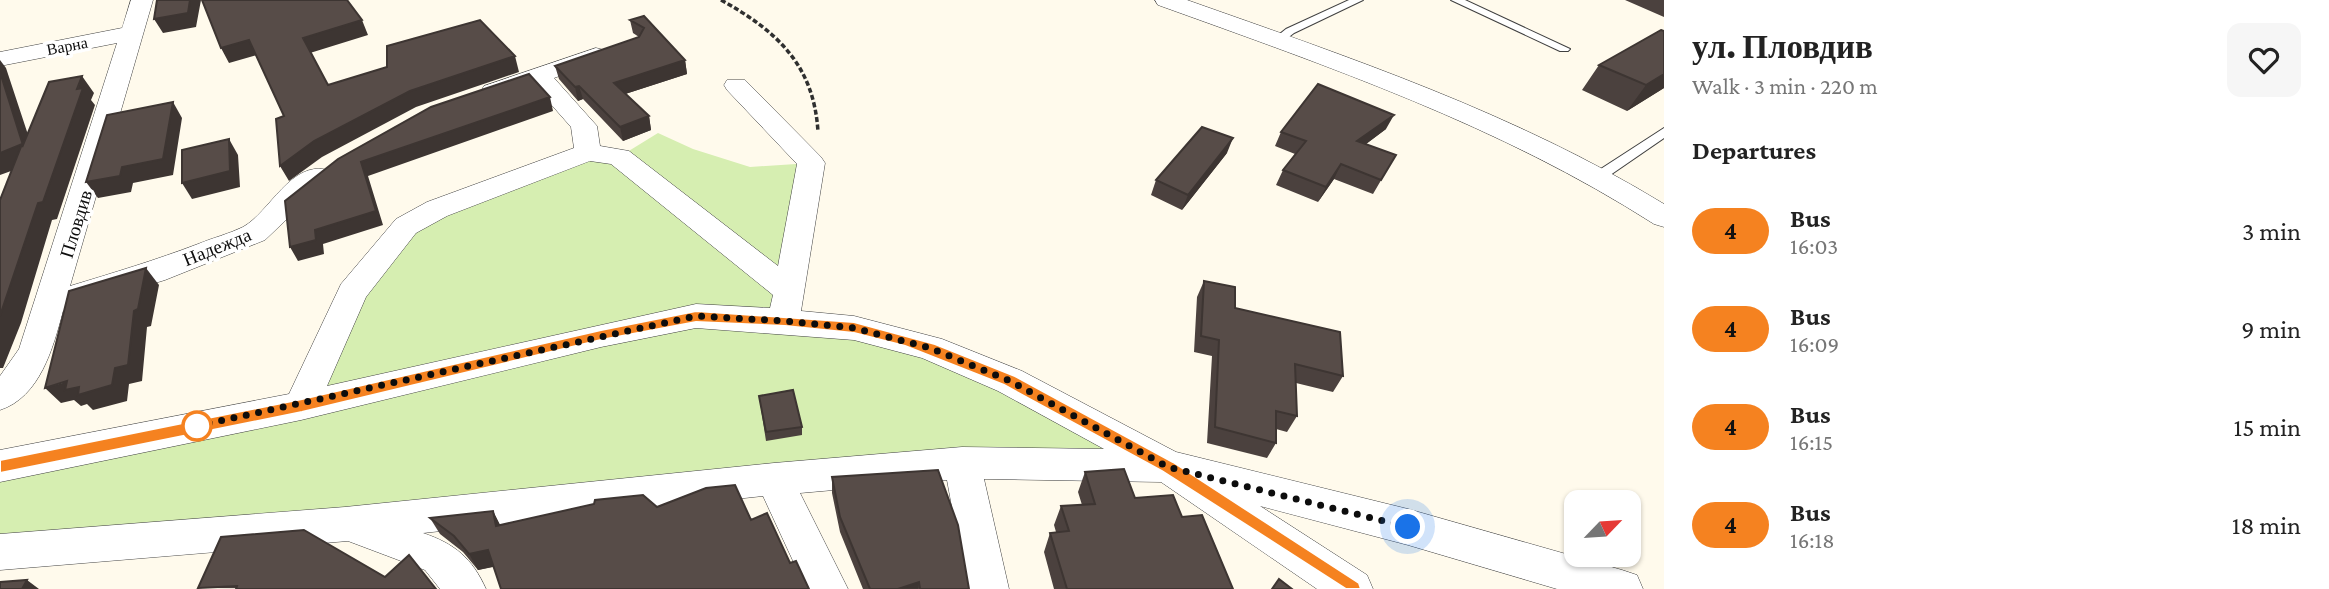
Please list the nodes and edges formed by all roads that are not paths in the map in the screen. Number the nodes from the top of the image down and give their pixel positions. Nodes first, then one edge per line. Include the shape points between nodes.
1 (142, 0) edge
2 (1166, 0) edge
3 (1358, 0) edge
4 (1456, 0) edge
5 (134, 33) junction
6 (1277, 41) junction
7 (621, 47) edge
8 (1564, 49) dead end
9 (0, 60) edge
10 (539, 75) junction
11 (736, 85) dead end
12 (463, 101) edge
13 (1664, 132) edge
14 (588, 152) junction
15 (344, 159) edge
16 (1598, 177) junction
17 (1664, 216) edge
18 (52, 303) junction
19 (787, 306) junction
20 (0, 396) edge
21 (302, 405) junction
22 (962, 463) junction
23 (0, 466) edge
24 (1168, 467) junction
25 (774, 479) junction
26 (345, 524) junction
27 (0, 552) edge
28 (465, 589) edge
29 (827, 589) edge
30 (988, 589) edge
31 (1352, 589) edge
32 (1622, 589) edge

1 - 5 street, Пловдив
2 - 6 street
3 - 6 lane via 1290,30
4 - 8 lane
5 - 9 street, Варна
5 - 18 street, Пловдив
6 - 16 street via 1474,116
7 - 10 street
10 - 12 street
10 - 14 street via 584,126
11 - 19 street via 811,163
13 - 16 lane
14 - 19 street via 619,157
14 - 21 street via 437,209 406,226 352,292
15 - 18 street, Надежда via 292,195 255,233 154,272
16 - 17 street
18 - 20 street, Пловдив via 35,351 16,383
19 - 21 street via 696,316 601,335
19 - 24 street via 930,348 1010,381
21 - 23 street
22 - 24 street
22 - 25 street
22 - 30 street
24 - 31 street
24 - 32 street via 1408,527
25 - 26 street
25 - 29 street
26 - 27 street
26 - 28 street via 439,557

